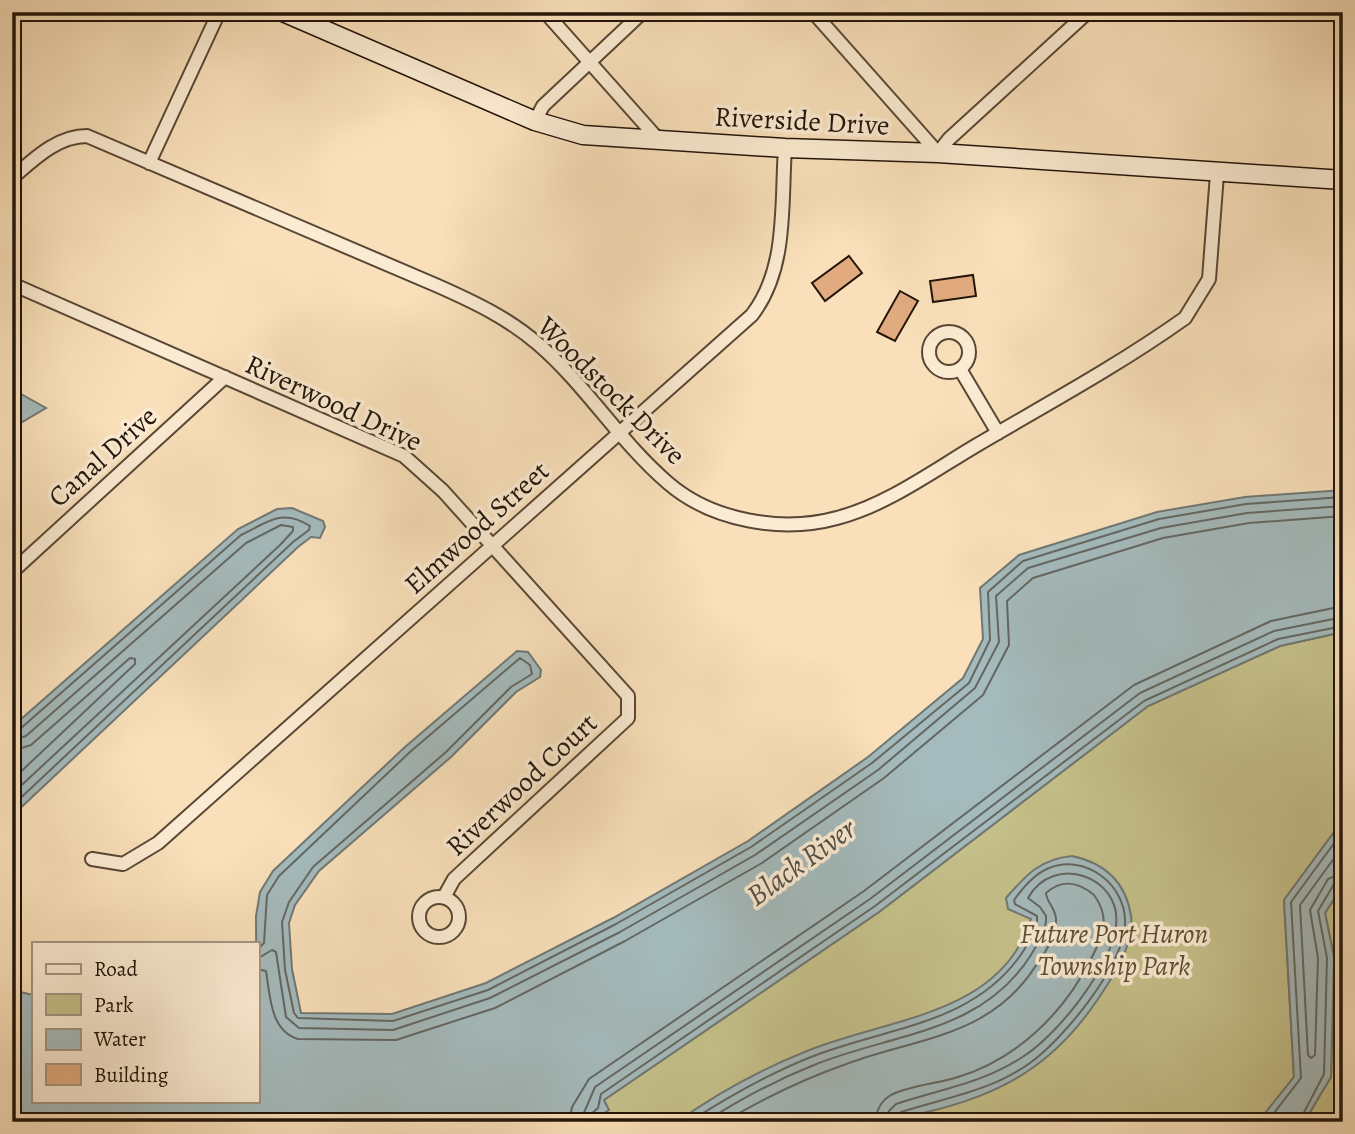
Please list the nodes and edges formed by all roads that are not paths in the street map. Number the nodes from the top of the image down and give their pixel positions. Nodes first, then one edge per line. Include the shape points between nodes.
1 (219, 12) edge
2 (283, 12) edge
3 (545, 12) edge
4 (643, 12) edge
5 (813, 12) edge
6 (1083, 14) edge
7 (588, 60) junction
8 (535, 121) junction
9 (657, 138) junction
10 (785, 148) junction
11 (938, 153) junction
12 (149, 163) junction
13 (1217, 174) junction
14 (12, 178) edge
15 (1343, 180) edge
16 (12, 284) edge
17 (960, 369) dead end
18 (225, 377) junction
19 (618, 433) junction
20 (998, 433) junction
21 (492, 545) junction
22 (12, 572) edge
23 (630, 707) joint
24 (92, 859) dead end
25 (444, 897) dead end

1 - 12 street
2 - 8 street, Riverside Drive
3 - 7 street
4 - 7 street
5 - 11 street
6 - 11 street
7 - 8 street via 543,106
7 - 9 street
8 - 9 street, Riverside Drive via 583,135
9 - 10 street, Riverside Drive
10 - 11 street, Riverside Drive
10 - 19 street, Elmwood Street via 777,266 765,298 730,337
11 - 13 street, Riverside Drive
12 - 14 street, Woodstock Drive via 107,143 77,136 39,154
12 - 19 street, Woodstock Drive via 495,312 560,365
13 - 15 street, Riverside Drive
13 - 20 street, Woodstock Drive via 1209,279 1192,311 1168,331
16 - 18 street, Riverwood Drive
17 - 20 street
18 - 21 street, Riverwood Drive via 404,456
18 - 22 street, Canal Drive
19 - 20 street, Woodstock Drive via 670,485 706,507 746,520 798,524 839,518 869,507
19 - 21 street, Elmwood Street
21 - 23 street, Riverwood Drive via 628,696
21 - 24 street, Elmwood Street via 159,843 123,864
23 - 25 street, Riverwood Court via 628,718 614,733 454,880

